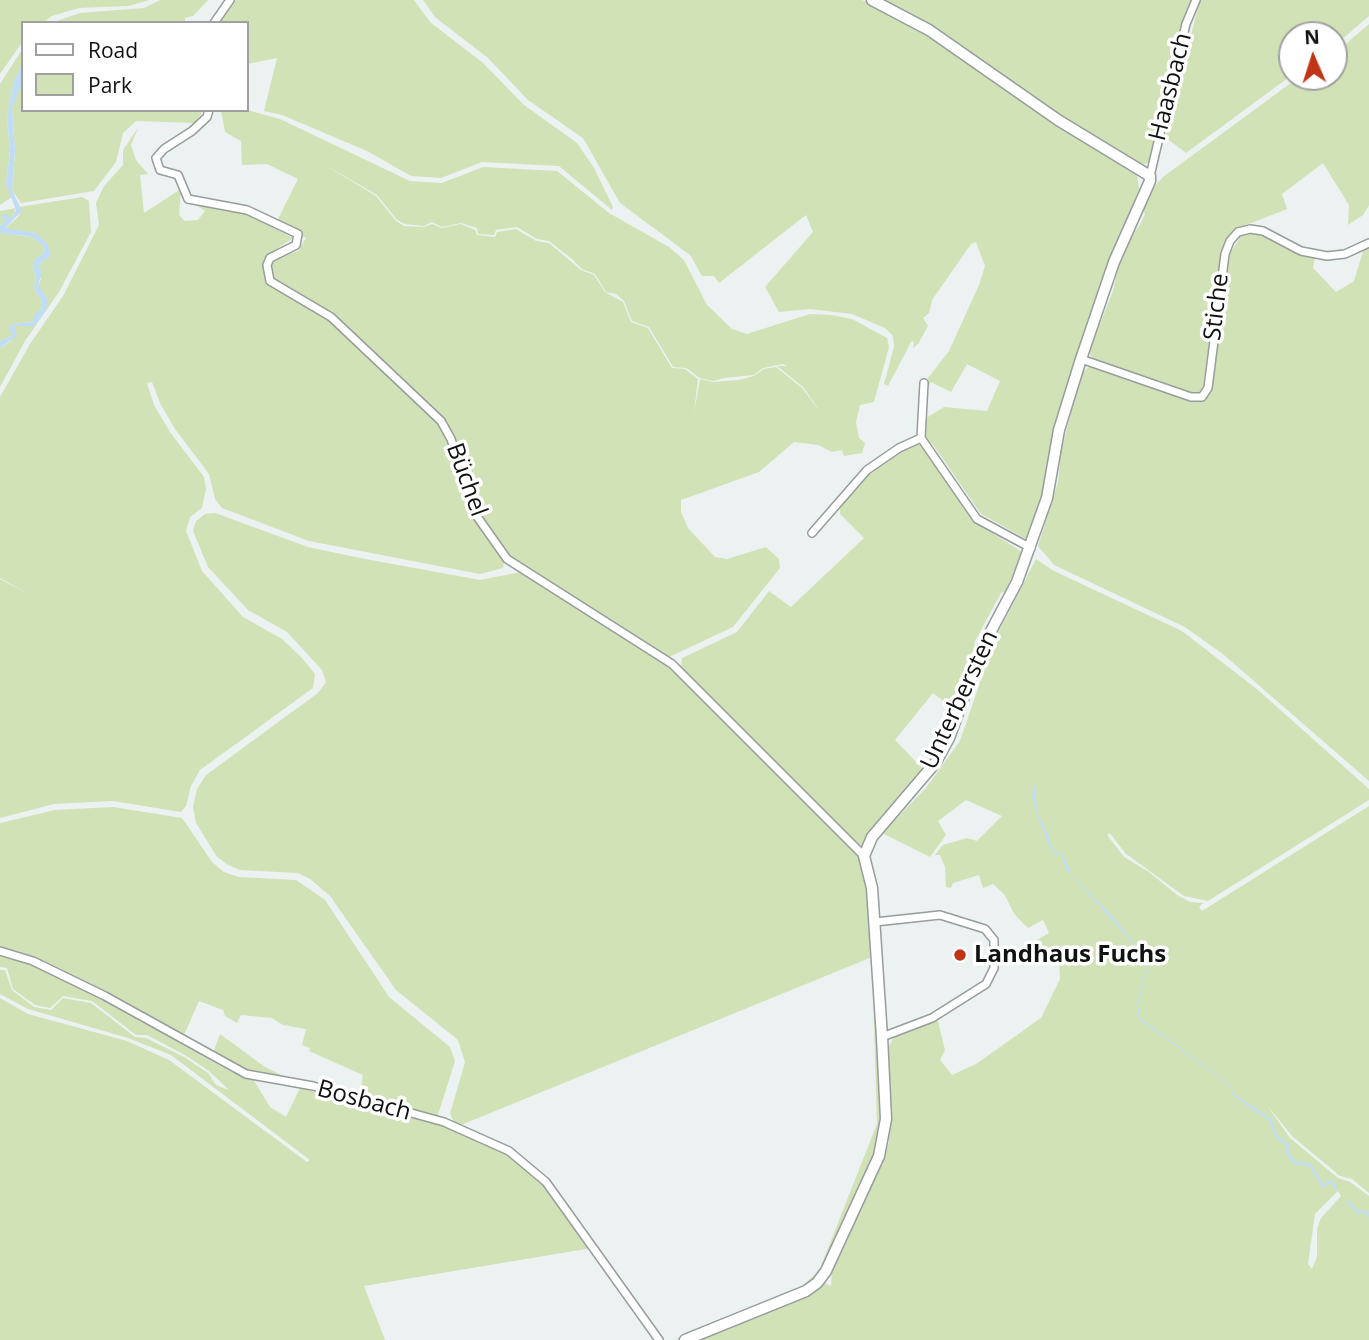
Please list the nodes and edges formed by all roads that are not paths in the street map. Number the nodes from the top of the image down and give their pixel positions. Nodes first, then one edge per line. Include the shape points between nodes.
1 (230, 0) edge
2 (872, 0) edge
3 (1196, 0) edge
4 (215, 21) edge
5 (208, 112) edge
6 (1150, 176) junction
7 (1369, 243) edge
8 (1081, 359) junction
9 (924, 383) dead end
10 (921, 438) junction
11 (812, 533) dead end
12 (1031, 548) junction
13 (864, 856) junction
14 (875, 922) junction
15 (0, 951) edge
16 (882, 1037) junction
17 (659, 1340) edge
18 (685, 1340) edge

1 - 4 street
2 - 6 street via 929,30 1058,120
3 - 6 street, Haasbach via 1186,24
5 - 13 street, Büchel via 156,158 160,170 178,175 188,199 247,210 298,234 296,245 270,258 270,281 331,317 441,421 475,515 507,559 672,664
6 - 8 street, Unterbersten
7 - 8 street, Stiche via 1327,256 1301,251 1263,231 1238,232 1225,254 1208,387 1202,397
8 - 12 street, Unterbersten
9 - 10 street
10 - 11 street via 867,470
10 - 12 street via 977,519
12 - 13 street, Unterbersten via 981,650 936,762 872,837
13 - 14 street
14 - 16 street
14 - 16 street via 940,915 985,929 993,940 994,968 986,984 932,1018
15 - 17 street, Bosbach via 33,961 105,996 246,1074 313,1086 444,1122 509,1151 546,1182
16 - 18 street via 886,1119 878,1156 826,1270 806,1291

